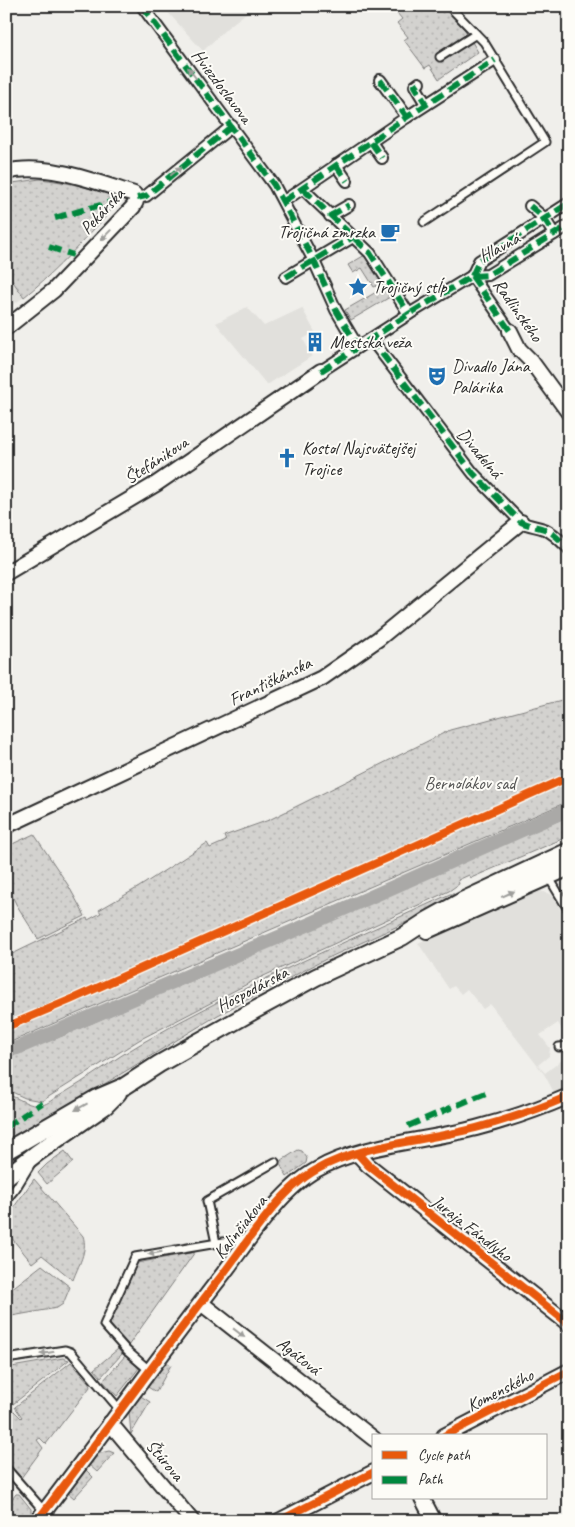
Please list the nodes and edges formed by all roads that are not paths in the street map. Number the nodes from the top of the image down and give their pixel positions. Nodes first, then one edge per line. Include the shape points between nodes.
1 (142, 6) edge
2 (450, 6) edge
3 (476, 34) junction
4 (440, 58) dead end
5 (495, 60) junction
6 (380, 80) dead end
7 (419, 83) dead end
8 (426, 104) junction
9 (407, 117) junction
10 (232, 126) junction
11 (370, 142) junction
12 (382, 158) dead end
13 (338, 164) junction
14 (6, 172) edge
15 (347, 181) dead end
16 (303, 189) junction
17 (137, 198) junction
18 (284, 201) junction
19 (569, 203) edge
20 (350, 205) dead end
21 (530, 206) dead end
22 (330, 216) junction
23 (544, 218) junction
24 (424, 222) dead end
25 (569, 225) edge
26 (554, 234) junction
27 (353, 237) junction
28 (314, 261) junction
29 (472, 276) junction
30 (286, 277) dead end
31 (408, 314) junction
32 (6, 328) edge
33 (510, 331) joint
34 (371, 339) junction
35 (358, 347) junction
36 (321, 371) joint
37 (569, 412) edge
38 (521, 522) junction
39 (569, 549) edge
40 (6, 573) edge
41 (6, 826) edge
42 (569, 851) edge
43 (569, 867) edge
44 (548, 876) junction
45 (569, 911) edge
46 (402, 937) junction
47 (569, 1046) edge
48 (559, 1047) dead end
49 (125, 1086) junction
50 (569, 1096) edge
51 (6, 1151) edge
52 (37, 1153) junction
53 (358, 1154) junction
54 (275, 1162) dead end
55 (6, 1177) edge
56 (6, 1200) edge
57 (250, 1238) junction
58 (216, 1243) junction
59 (201, 1303) junction
60 (569, 1324) edge
61 (6, 1359) edge
62 (149, 1370) junction
63 (569, 1371) edge
64 (120, 1410) junction
65 (110, 1423) junction
66 (448, 1434) edge
67 (372, 1437) edge
68 (6, 1468) edge
69 (372, 1473) edge
70 (423, 1500) edge
71 (40, 1516) edge
72 (192, 1521) edge
73 (279, 1521) edge
74 (434, 1521) edge

10 -> 1 street, Hviezdoslavova
2 - 3 lane
3 - 4 lane
3 - 5 lane
5 - 8 street
5 - 24 lane via 545,142
6 - 9 street
7 - 8 street via 415,86
8 - 9 street
9 - 11 street
17 -> 10 street, Pekárska via 146,196
10 - 18 street, Hviezdoslavova
11 - 12 street
11 - 13 street
13 - 15 street
13 - 16 street
14 - 17 street via 62,172 134,194
16 - 18 street
16 - 22 street
17 -> 32 street, Pekárska via 133,207 54,290
18 - 28 street, Hviezdoslavova
19 - 23 street, Hlavná
20 - 22 street
21 - 23 street
22 - 27 street
23 - 26 street
23 - 29 street, Hlavná via 479,261
25 - 26 street, Hlavná
26 - 29 street, Hlavná via 488,275
27 - 28 street
27 - 31 street via 370,253
28 - 30 street
28 - 35 street, Hviezdoslavova via 336,310
29 - 31 street
29 - 33 street, Radlinského
31 - 34 street
33 - 37 street, Radlinského via 519,349 531,360
34 - 35 street
34 - 38 street, Divadelná via 473,473
35 - 36 street
36 - 40 street, Štefánikova via 156,484
38 - 39 street, Divadelná via 546,530
38 - 41 street, Františkánska via 378,639 322,678
42 - 46 street, Hospodárska via 464,900
43 - 44 street, Hospodárska
44 - 45 lane
46 -> 44 street, Hospodárska via 432,929
46 - 49 street, Hospodárska via 316,977
47 - 48 lane
49 -> 51 street, Hospodárska via 89,1102
49 - 52 street, Hospodárska via 104,1106
50 - 53 street, Kalinčiakova via 476,1128
52 - 55 street, Hospodárska
52 - 56 lane
53 - 57 street, Kalinčiakova via 316,1170 300,1181 283,1196
53 - 60 street, Juraja Fándlyho
54 - 58 lane via 207,1201
57 - 58 lane
57 - 59 street, Kalinčiakova
58 -> 62 lane via 135,1256 104,1325
59 - 62 street, Kalinčiakova
59 -> 67 street, Agátová
64 -> 61 lane via 71,1352 65,1350
62 - 64 street, Kalinčiakova
63 - 66 street, Komenského
64 - 65 street, Kalinčiakova
65 - 71 street, Kalinčiakova
65 - 72 street, Štúrova
68 - 71 lane
69 - 73 street
70 - 74 street

